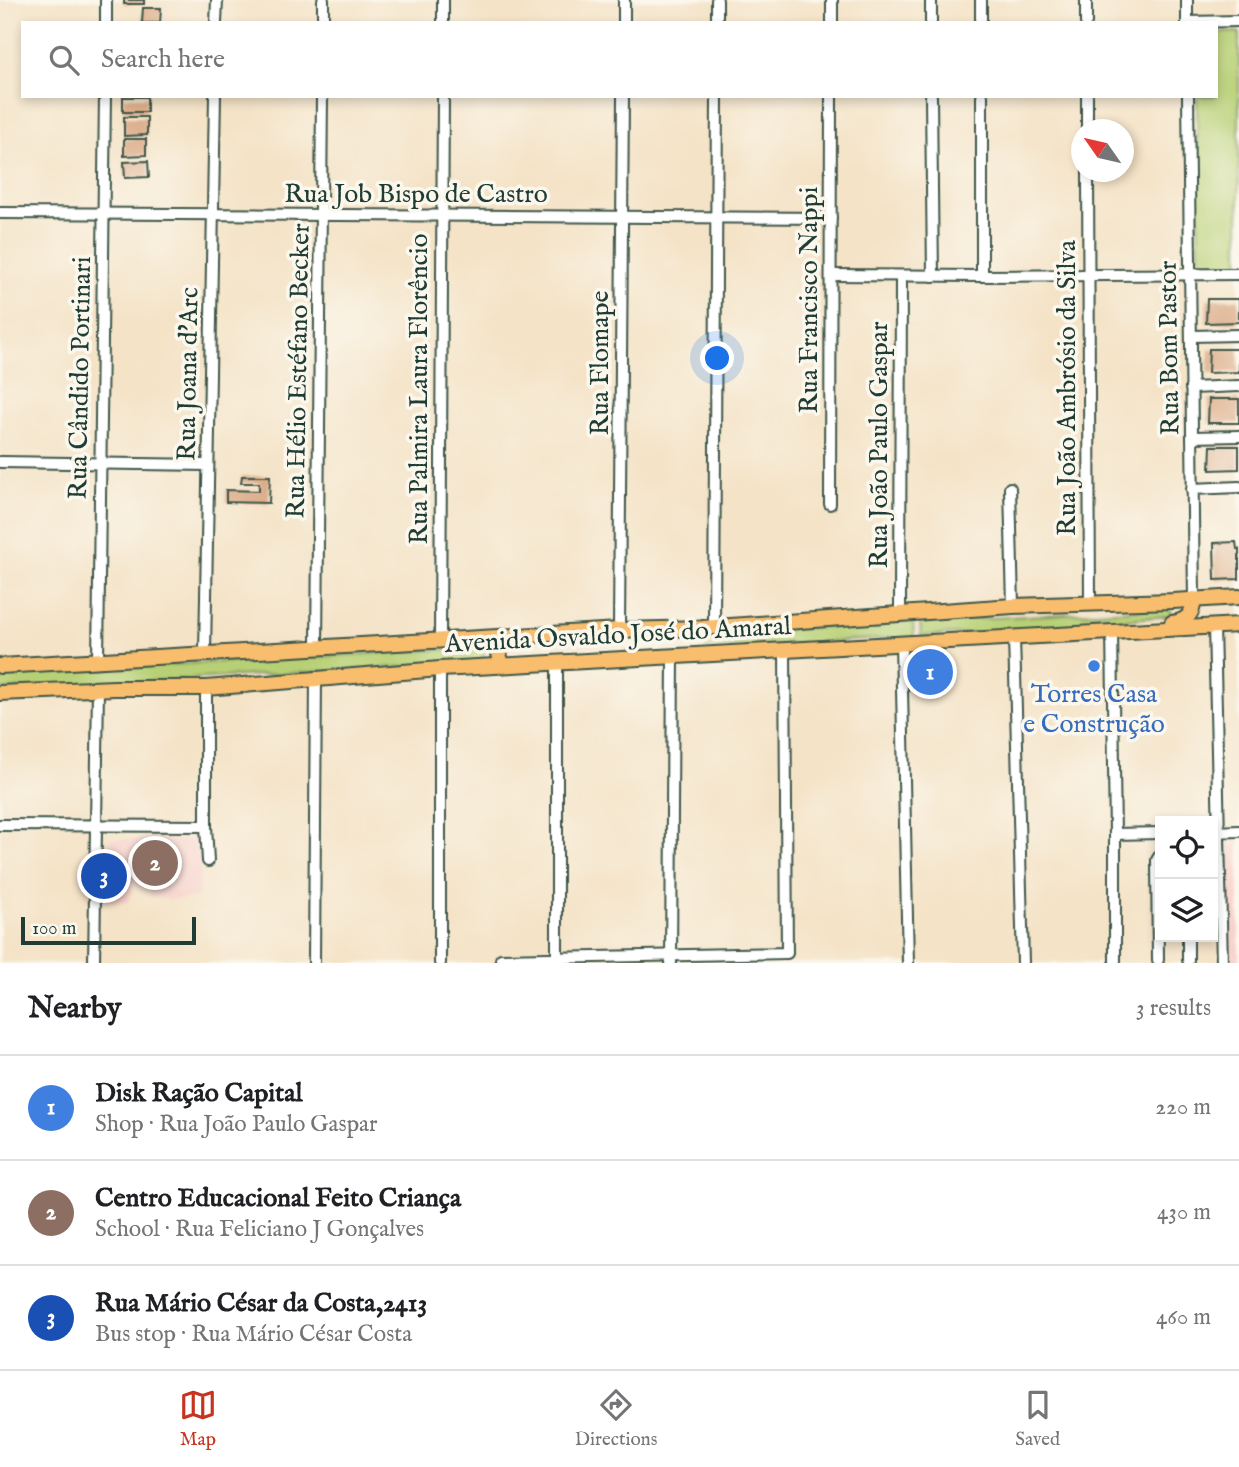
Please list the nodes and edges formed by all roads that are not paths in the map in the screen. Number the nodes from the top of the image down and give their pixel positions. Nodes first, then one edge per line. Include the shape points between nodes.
1 (106, 0) edge
2 (217, 0) edge
3 (323, 0) edge
4 (443, 0) edge
5 (624, 0) edge
6 (718, 0) edge
7 (832, 0) edge
8 (930, 0) edge
9 (981, 0) edge
10 (1086, 0) edge
11 (1187, 0) edge
12 (106, 21) edge
13 (216, 21) edge
14 (323, 21) edge
15 (443, 21) edge
16 (624, 21) edge
17 (717, 21) edge
18 (832, 21) edge
19 (931, 21) edge
20 (981, 21) edge
21 (1086, 21) edge
22 (1187, 21) edge
23 (1218, 21) edge
24 (1239, 21) edge
25 (104, 98) edge
26 (215, 98) edge
27 (322, 98) edge
28 (443, 98) edge
29 (623, 98) edge
30 (717, 98) edge
31 (831, 98) edge
32 (931, 98) edge
33 (982, 98) edge
34 (1087, 98) edge
35 (1188, 98) edge
36 (1087, 119) edge
37 (1088, 182) edge
38 (0, 213) edge
39 (104, 214) junction
40 (213, 214) junction
41 (321, 215) junction
42 (442, 215) junction
43 (622, 217) junction
44 (716, 217) junction
45 (831, 218) junction
46 (1239, 274) edge
47 (831, 275) junction
48 (901, 276) junction
49 (933, 276) junction
50 (982, 276) junction
51 (1089, 276) junction
52 (1190, 276) junction
53 (1239, 335) edge
54 (1191, 336) junction
55 (1239, 386) edge
56 (1191, 388) junction
57 (1239, 436) edge
58 (1192, 438) junction
59 (0, 462) edge
60 (100, 463) junction
61 (208, 465) junction
62 (1239, 487) edge
63 (1010, 488) dead end
64 (1192, 489) junction
65 (830, 504) dead end
66 (1239, 597) edge
67 (1194, 599) junction
68 (1090, 604) junction
69 (1013, 606) junction
70 (900, 613) junction
71 (1239, 625) edge
72 (1214, 626) junction
73 (714, 627) junction
74 (620, 630) junction
75 (1112, 631) junction
76 (508, 636) junction
77 (1014, 637) junction
78 (440, 640) junction
79 (901, 643) junction
80 (317, 647) junction
81 (785, 649) junction
82 (205, 653) junction
83 (673, 656) junction
84 (98, 660) junction
85 (556, 662) junction
86 (504, 665) junction
87 (0, 666) edge
88 (440, 668) junction
89 (316, 677) junction
90 (98, 688) junction
91 (206, 688) junction
92 (0, 693) edge
93 (1216, 816) edge
94 (0, 825) edge
95 (96, 826) junction
96 (206, 826) junction
97 (1239, 831) edge
98 (1218, 832) edge
99 (1155, 833) edge
100 (1115, 834) junction
101 (208, 861) dead end
102 (1218, 876) edge
103 (1157, 879) edge
104 (1188, 942) edge
105 (501, 959) dead end
106 (671, 959) edge
107 (557, 960) edge
108 (1158, 960) dead end
109 (1188, 960) dead end
110 (94, 963) edge
111 (314, 963) edge
112 (440, 963) edge
113 (908, 963) edge
114 (1023, 963) edge
115 (1115, 963) edge
116 (1222, 963) edge

1 - 12 street
2 - 13 street
3 - 14 street
4 - 15 street
5 - 16 street
6 - 17 street
7 - 18 street
8 - 19 street
9 - 20 street
10 - 21 street
11 - 22 street
23 - 24 street
25 - 39 street, Rua Cândido Portinari
26 - 40 street, Rua Joana d'Arc
27 - 41 street, Rua Hélio Estéfano Becker
28 - 42 street, Rua Palmira Laura Florêncio
29 - 43 street, Rua Flomape
30 - 44 street
31 - 45 street, Rua Francisco Nappi
32 - 49 street
33 - 50 street
34 - 36 street
35 - 52 street, Rua Bom Pastor
37 - 51 street, Rua João Ambrósio da Silva
38 - 39 street, Rua Job Bispo de Castro
39 - 40 street, Rua Job Bispo de Castro
39 - 60 street, Rua Cândido Portinari
40 - 41 street, Rua Job Bispo de Castro
40 - 61 street, Rua Joana d'Arc
41 - 42 street, Rua Job Bispo de Castro
41 - 80 street, Rua Hélio Estéfano Becker
42 - 43 street, Rua Job Bispo de Castro
42 - 78 street, Rua Palmira Laura Florêncio
43 - 44 street, Rua Job Bispo de Castro
43 - 74 street, Rua Flomape
44 - 45 street, Rua Job Bispo de Castro
44 - 73 street
45 - 47 street, Rua Francisco Nappi
46 - 52 street
47 - 48 street
47 - 65 street, Rua Francisco Nappi
48 - 49 street
48 - 70 street, Rua João Paulo Gaspar
49 - 50 street
50 - 51 street
51 - 52 street
51 - 68 street, Rua João Ambrósio da Silva
52 - 54 street, Rua Bom Pastor
53 - 54 street
54 - 56 street, Rua Bom Pastor
55 - 56 street
56 - 58 street, Rua Bom Pastor
57 - 58 street
58 - 64 street, Rua Bom Pastor
59 - 60 street
60 - 61 street
60 - 84 street, Rua Cândido Portinari
61 - 82 street, Rua Joana d'Arc
62 - 64 street
63 - 69 street
64 - 67 street, Rua Bom Pastor
66 - 67 main road, Avenida Osvaldo José do Amaral
67 - 68 main road, Avenida Osvaldo José do Amaral
67 - 75 main road via 1185,620
68 - 69 main road, Avenida Osvaldo José do Amaral
69 - 70 main road, Avenida Osvaldo José do Amaral
70 - 73 main road, Avenida Osvaldo José do Amaral
71 - 72 main road, Avenida Osvaldo José do Amaral
72 - 75 main road, Avenida Osvaldo José do Amaral
72 - 93 street
73 - 74 main road, Avenida Osvaldo José do Amaral
74 - 76 main road, Avenida Osvaldo José do Amaral
75 - 77 main road, Avenida Osvaldo José do Amaral
75 - 100 street
76 - 78 main road, Avenida Osvaldo José do Amaral
76 - 86 main road via 499,650
77 - 79 main road, Avenida Osvaldo José do Amaral
77 - 114 street
78 - 80 main road, Avenida Osvaldo José do Amaral
79 - 81 main road, Avenida Osvaldo José do Amaral
79 - 113 street
80 - 82 main road, Avenida Osvaldo José do Amaral
81 - 83 main road, Avenida Osvaldo José do Amaral
81 - 106 street via 787,953
82 - 84 main road, Avenida Osvaldo José do Amaral
83 - 85 main road, Avenida Osvaldo José do Amaral
83 - 106 street
84 - 87 main road, Avenida Osvaldo José do Amaral
85 - 86 main road, Avenida Osvaldo José do Amaral
85 - 107 street
86 - 88 main road, Avenida Osvaldo José do Amaral
88 - 89 main road, Avenida Osvaldo José do Amaral
88 - 112 street
89 - 91 main road, Avenida Osvaldo José do Amaral
89 - 111 street
90 - 91 main road, Avenida Osvaldo José do Amaral
90 - 92 main road, Avenida Osvaldo José do Amaral
90 - 95 street
91 - 96 street
94 - 95 street
95 - 96 street
95 - 110 street
96 - 101 street
97 - 98 street
99 - 100 street
100 - 115 street
102 - 116 street
103 - 108 street
104 - 109 street
105 - 107 street
106 - 107 street

